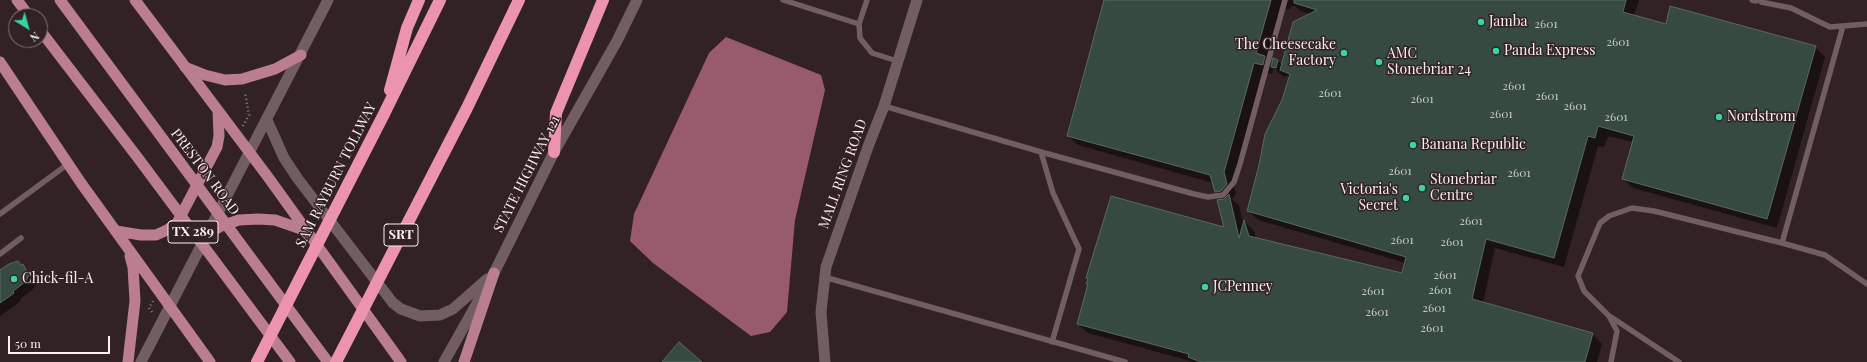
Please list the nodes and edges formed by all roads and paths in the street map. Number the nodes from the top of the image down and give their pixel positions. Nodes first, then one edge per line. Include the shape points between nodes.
1 (60, 0) edge
2 (135, 0) edge
3 (328, 0) edge
4 (419, 0) edge
5 (440, 0) edge
6 (519, 0) edge
7 (603, 0) edge
8 (637, 0) edge
9 (783, 0) edge
10 (867, 0) edge
11 (916, 0) edge
12 (1285, 0) edge
13 (1757, 1) edge
14 (1774, 2) edge
15 (859, 24) junction
16 (1867, 24) edge
17 (1843, 26) junction
18 (48, 40) edge
19 (301, 55) junction
20 (897, 60) junction
21 (0, 62) edge
22 (185, 66) junction
23 (245, 92) dead end
24 (884, 106) junction
25 (218, 111) junction
26 (384, 114) junction
27 (267, 120) junction
28 (249, 124) dead end
29 (554, 152) junction
30 (1041, 152) junction
31 (249, 154) junction
32 (68, 164) junction
33 (0, 214) edge
34 (116, 231) junction
35 (307, 231) junction
36 (208, 234) junction
37 (21, 238) dead end
38 (1782, 243) junction
39 (128, 247) junction
40 (0, 254) edge
41 (494, 273) junction
42 (824, 276) junction
43 (1867, 284) edge
44 (154, 299) dead end
45 (170, 306) junction
46 (152, 312) dead end
47 (1609, 316) junction
48 (1052, 342) junction
49 (128, 362) edge
50 (141, 362) edge
51 (210, 362) edge
52 (257, 362) edge
53 (290, 362) edge
54 (328, 362) edge
55 (336, 362) edge
56 (401, 362) edge
57 (444, 362) edge
58 (464, 362) edge
59 (825, 362) edge
60 (1125, 362) edge
61 (1611, 362) edge
62 (1679, 362) edge

1 - 54 main road, PRESTON ROAD / TX 289
2 - 22 main road
3 - 19 main road
4 - 26 highway via 407,28
5 - 26 highway, SAM RAYBURN TOLLWAY
6 - 55 highway, SRT
7 - 29 highway via 556,113
8 - 29 main road, STATE HIGHWAY 121 via 617,41
9 - 15 lane
10 - 15 lane
11 - 20 main road, MALL RING ROAD
12 - 30 lane via 1240,164 1234,182 1223,195 1208,197 1194,194
13 - 14 lane
14 - 17 lane via 1830,27
15 - 20 lane via 860,38 872,53
16 - 17 lane
17 - 38 lane
18 - 53 main road, TX 289
19 - 22 main road via 275,69 242,79 225,80
19 - 27 main road
20 - 24 main road, MALL RING ROAD
21 - 32 main road
22 - 25 main road
23 - 28 path via 249,115 246,120
24 - 30 lane
24 - 42 main road, MALL RING ROAD
25 - 31 main road
25 - 34 main road via 217,147 177,223 156,235
26 - 52 highway, SAM RAYBURN TOLLWAY
27 - 31 main road
27 - 41 main road via 284,158 298,179 393,303 401,309 420,316 440,315 453,309
29 - 41 main road, STATE HIGHWAY 121
30 - 48 lane via 1053,193 1079,249
31 - 35 main road
31 - 36 main road
32 - 33 lane
32 - 34 main road
34 - 39 main road
35 - 36 main road via 275,220 258,219 239,220
35 - 56 main road
36 - 45 main road
37 - 40 lane
38 - 43 lane via 1825,255
38 - 47 lane via 1654,211 1632,208 1609,216 1600,224 1578,276 1584,291
39 - 45 main road
39 - 49 main road via 135,294
41 - 57 main road, STATE HIGHWAY 121
41 - 58 main road
42 - 48 lane
42 - 59 main road, MALL RING ROAD via 821,312
44 - 46 path via 149,308
45 - 50 main road
45 - 51 main road
47 - 61 lane via 1617,331
47 - 62 lane
48 - 60 lane

